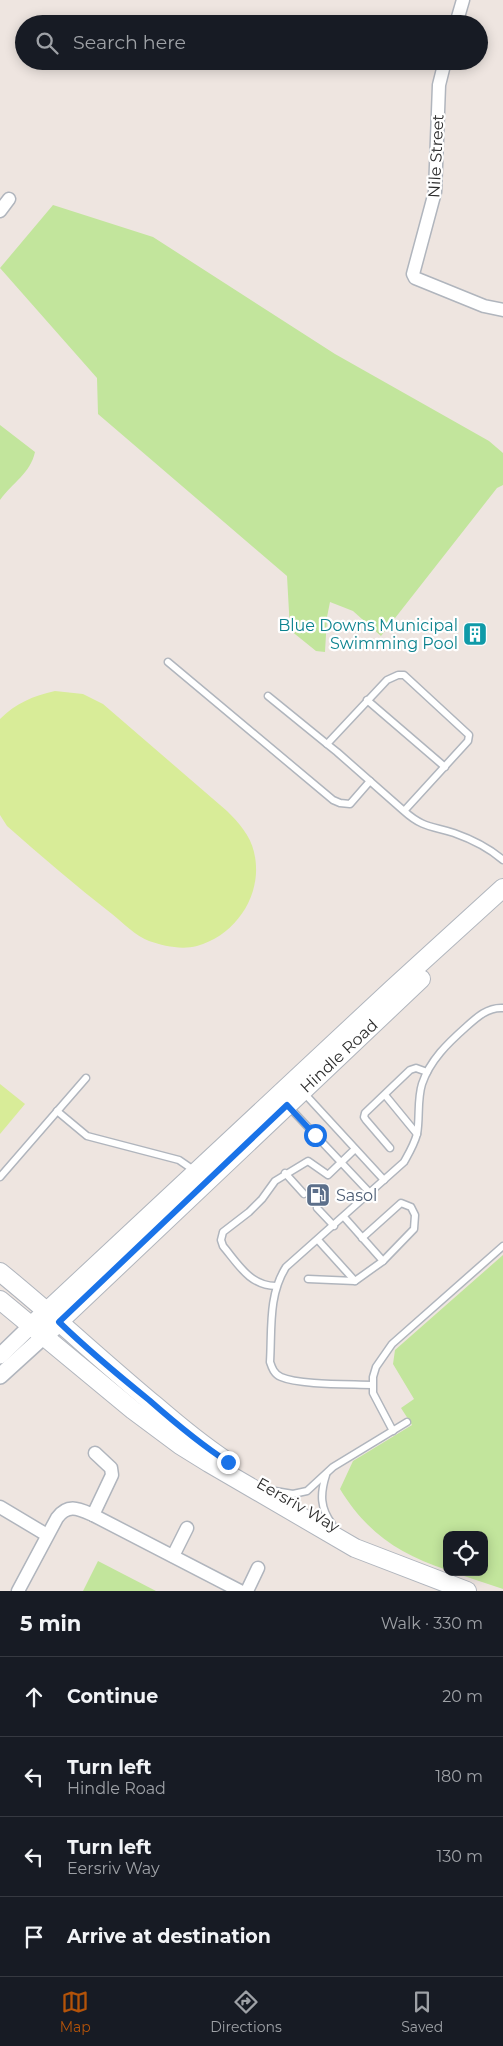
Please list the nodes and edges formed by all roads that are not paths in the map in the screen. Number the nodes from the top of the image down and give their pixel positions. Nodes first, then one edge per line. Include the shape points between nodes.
1 (463, 0) edge
2 (459, 15) edge
3 (443, 70) edge
4 (9, 199) dead end
5 (0, 211) edge
6 (500, 310) edge
7 (168, 662) dead end
8 (268, 696) dead end
9 (367, 700) junction
10 (327, 744) junction
11 (445, 767) junction
12 (370, 781) junction
13 (404, 811) junction
14 (503, 860) edge
15 (503, 888) edge
16 (503, 901) edge
17 (503, 1008) edge
18 (427, 1072) junction
19 (86, 1078) dead end
20 (297, 1086) junction
21 (385, 1095) junction
22 (282, 1100) junction
23 (57, 1111) junction
24 (417, 1134) junction
25 (390, 1148) dead end
26 (355, 1149) junction
27 (342, 1163) junction
28 (196, 1172) junction
29 (286, 1173) junction
30 (0, 1177) edge
31 (384, 1180) junction
32 (304, 1194) dead end
33 (370, 1194) junction
34 (317, 1208) dead end
35 (344, 1217) junction
36 (334, 1226) junction
37 (362, 1238) junction
38 (318, 1240) junction
39 (503, 1246) edge
40 (383, 1262) junction
41 (0, 1272) edge
42 (308, 1280) dead end
43 (355, 1281) junction
44 (276, 1286) junction
45 (0, 1300) edge
46 (53, 1316) junction
47 (37, 1331) junction
48 (0, 1356) edge
49 (0, 1376) edge
50 (372, 1385) junction
51 (407, 1422) dead end
52 (393, 1430) junction
53 (95, 1453) dead end
54 (326, 1474) junction
55 (275, 1491) junction
56 (0, 1507) edge
57 (93, 1515) junction
58 (332, 1524) junction
59 (187, 1528) dead end
60 (47, 1536) junction
61 (173, 1556) junction
62 (392, 1562) junction
63 (258, 1568) dead end
64 (18, 1591) edge
65 (240, 1591) edge
66 (247, 1591) edge
67 (467, 1591) edge

1 - 2 street
3 - 6 street, Nile Street via 439,85 436,192 413,273 415,278
4 - 5 street
7 - 12 lane via 333,800 350,804
8 - 10 lane
9 - 10 lane
9 - 11 lane
9 - 11 lane via 387,680 404,676 469,735 468,741
10 - 12 lane
11 - 13 lane
12 - 13 lane
13 - 14 lane via 429,827 471,840
15 - 20 main road, Hindle Road
16 - 20 main road, Hindle Road
17 - 18 lane via 491,1008 473,1021 445,1046
18 - 21 lane via 412,1068
18 - 24 lane via 419,1098
19 - 23 lane
20 - 22 main road, Hindle Road
20 - 26 lane
21 - 24 lane
21 - 25 lane via 364,1116
22 - 27 lane
22 - 28 main road, Hindle Road
22 - 46 main road, Hindle Road
23 - 28 lane via 87,1136 179,1160
23 - 30 lane
24 - 31 lane via 404,1162
26 - 27 lane
26 - 31 lane
27 - 29 lane via 328,1174 308,1161
27 - 33 lane
28 - 46 main road, Hindle Road
29 - 32 lane
29 - 44 lane via 249,1212 225,1228 222,1235 223,1246 250,1278 265,1286
31 - 33 lane
33 - 35 lane
34 - 36 lane
35 - 36 lane
35 - 37 lane
36 - 38 lane
37 - 40 lane
37 - 40 lane via 401,1203 411,1207 414,1229
38 - 43 lane
38 - 44 lane via 286,1267
39 - 50 lane via 392,1344 376,1368
40 - 43 lane
41 - 46 main road, Eersriv Way
42 - 43 lane
44 - 50 lane via 270,1362 274,1371 280,1377 294,1381
45 - 47 main road, Eersriv Way
46 - 47 main road, Hindle Road
46 - 55 main road, Eersriv Way via 97,1357 209,1449
47 - 48 street, Hindle Road
47 - 49 street, Hindle Road
47 - 62 main road, Eersriv Way via 133,1410 192,1453 342,1541
50 - 52 lane via 377,1404
51 - 52 lane
52 - 54 lane
53 - 57 street via 112,1472
54 - 55 lane via 301,1493
54 - 58 lane via 322,1504
55 - 58 main road, Eersriv Way
56 - 60 street
57 - 60 street via 78,1508 68,1508 60,1514
57 - 61 street
58 - 62 main road, Eersriv Way
59 - 61 street
60 - 64 street
61 - 65 street
62 - 67 main road, Eersriv Way
63 - 66 street

